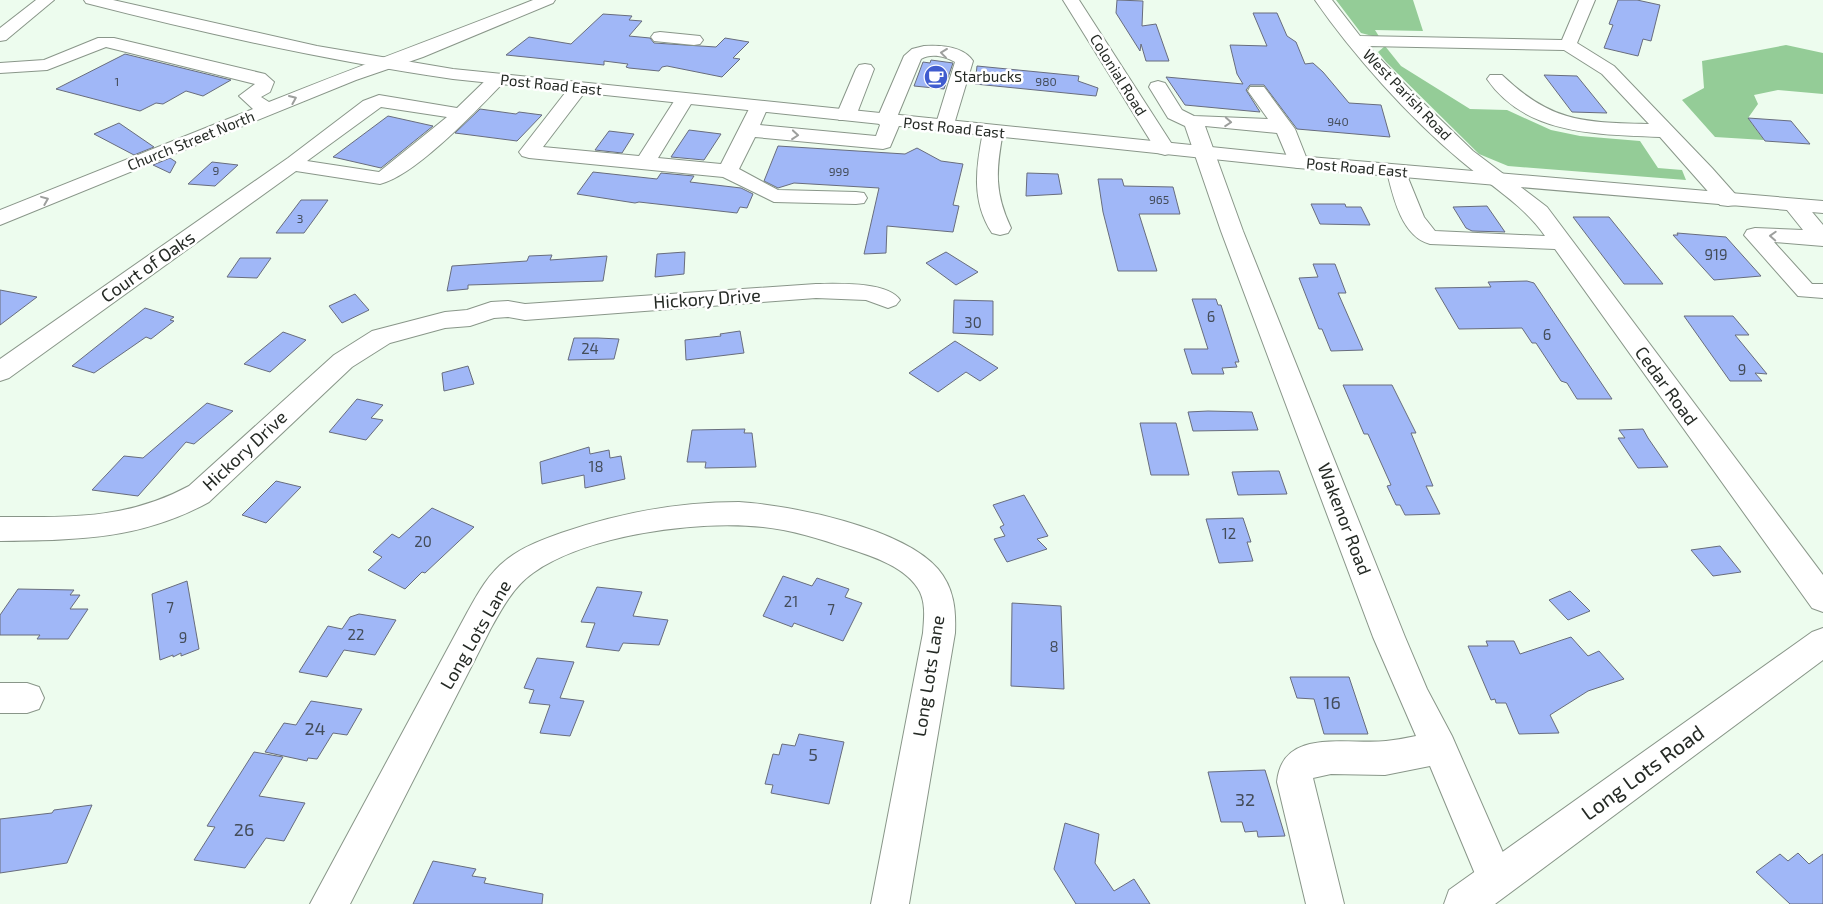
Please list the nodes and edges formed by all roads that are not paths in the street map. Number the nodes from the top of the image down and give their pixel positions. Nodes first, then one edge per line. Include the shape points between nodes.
1 (46, 0) edge
2 (92, 0) edge
3 (547, 0) edge
4 (1071, 0) edge
5 (1323, 0) edge
6 (1587, 0) edge
7 (3, 32) edge
8 (660, 37) dead end
9 (694, 40) dead end
10 (1356, 41) junction
11 (1568, 46) junction
12 (382, 64) junction
13 (0, 68) edge
14 (865, 69) dead end
15 (497, 79) junction
16 (1496, 79) dead end
17 (1158, 87) dead end
18 (579, 88) junction
19 (1257, 91) dead end
20 (685, 99) junction
21 (759, 107) junction
22 (267, 110) junction
23 (461, 114) junction
24 (846, 116) junction
25 (889, 121) junction
26 (1194, 124) junction
27 (945, 127) junction
28 (1285, 129) junction
29 (747, 130) junction
30 (1667, 131) junction
31 (993, 132) junction
32 (1165, 149) junction
33 (1204, 153) junction
34 (295, 162) junction
35 (1298, 162) junction
36 (645, 163) junction
37 (728, 171) junction
38 (1397, 172) junction
39 (1500, 181) junction
40 (856, 198) dead end
41 (1728, 200) junction
42 (1794, 205) junction
43 (1823, 207) edge
44 (0, 218) edge
45 (1000, 228) dead end
46 (1822, 238) edge
47 (1561, 243) junction
48 (1823, 291) edge
49 (888, 300) dead end
50 (0, 372) edge
51 (0, 529) edge
52 (1823, 599) edge
53 (1823, 642) edge
54 (1440, 748) junction
55 (1496, 880) junction
56 (328, 904) edge
57 (890, 904) edge
58 (1325, 904) edge
59 (1463, 904) edge

1 - 7 street
2 - 12 street, Post Road East via 284,45
3 - 12 street, Church Street North
4 - 32 street, Colonial Road
5 - 10 street, West Parish Road
6 - 11 street
8 - 9 street
10 - 11 street
10 - 39 street, West Parish Road via 1410,102 1466,155
11 - 30 street via 1608,70
12 - 15 street, Post Road East
22 -> 12 street, Church Street North
13 - 22 street via 47,65 104,42 259,78 266,82 263,88 248,96
14 - 24 street
15 - 18 street, Post Road East
15 - 23 street
16 - 30 street via 1510,96 1526,107 1560,123
17 - 26 street via 1175,114
18 - 20 street, Post Road East
18 - 36 street via 528,152
19 - 28 street
20 - 21 street, Post Road East
20 - 36 street
21 - 24 street, Post Road East
21 - 29 street
44 -> 22 street, Church Street North
23 - 34 street, Court of Oaks via 379,101 370,104
23 - 34 street via 380,178 301,166
24 - 25 street, Post Road East
25 - 27 street, Post Road East
27 -> 25 street via 964,61 948,52 918,52 910,61
29 -> 25 street via 883,143
26 -> 28 street via 1199,120
26 - 33 street, Wakenor Road
27 - 31 street, Post Road East
28 - 35 street
29 - 37 street
30 - 41 street
31 - 32 street, Post Road East
31 - 45 street via 984,187
32 - 33 street, Post Road East
33 - 35 street, Post Road East
33 - 54 street, Wakenor Road via 1389,637
34 - 50 street, Court of Oaks
35 - 38 street, Post Road East
36 - 37 street
37 - 40 street via 774,196
38 - 39 street, Post Road East
38 - 47 street via 1421,233 1430,237
39 - 41 street, Post Road East
39 - 47 street, Cedar Road via 1539,212
41 - 42 street, Post Road East
42 - 43 street, Post Road East
42 - 46 street
46 -> 48 street via 1755,235 1806,292
47 - 52 street, Cedar Road
49 - 51 street, Hickory Drive via 869,293 816,291 525,312 500,321 445,320 381,337 343,361 199,494 177,508 147,519 90,528
53 - 55 street, Long Lots Road
54 - 55 street, Wakenor Road
54 - 58 street via 1384,758 1331,757 1304,763 1296,770 1294,782
55 - 59 street, Long Lots Road
56 - 57 street, Long Lots Lane via 482,616 514,570 559,546 625,526 677,516 733,513 764,515 808,524 872,543 912,564 936,591 940,608 939,633

